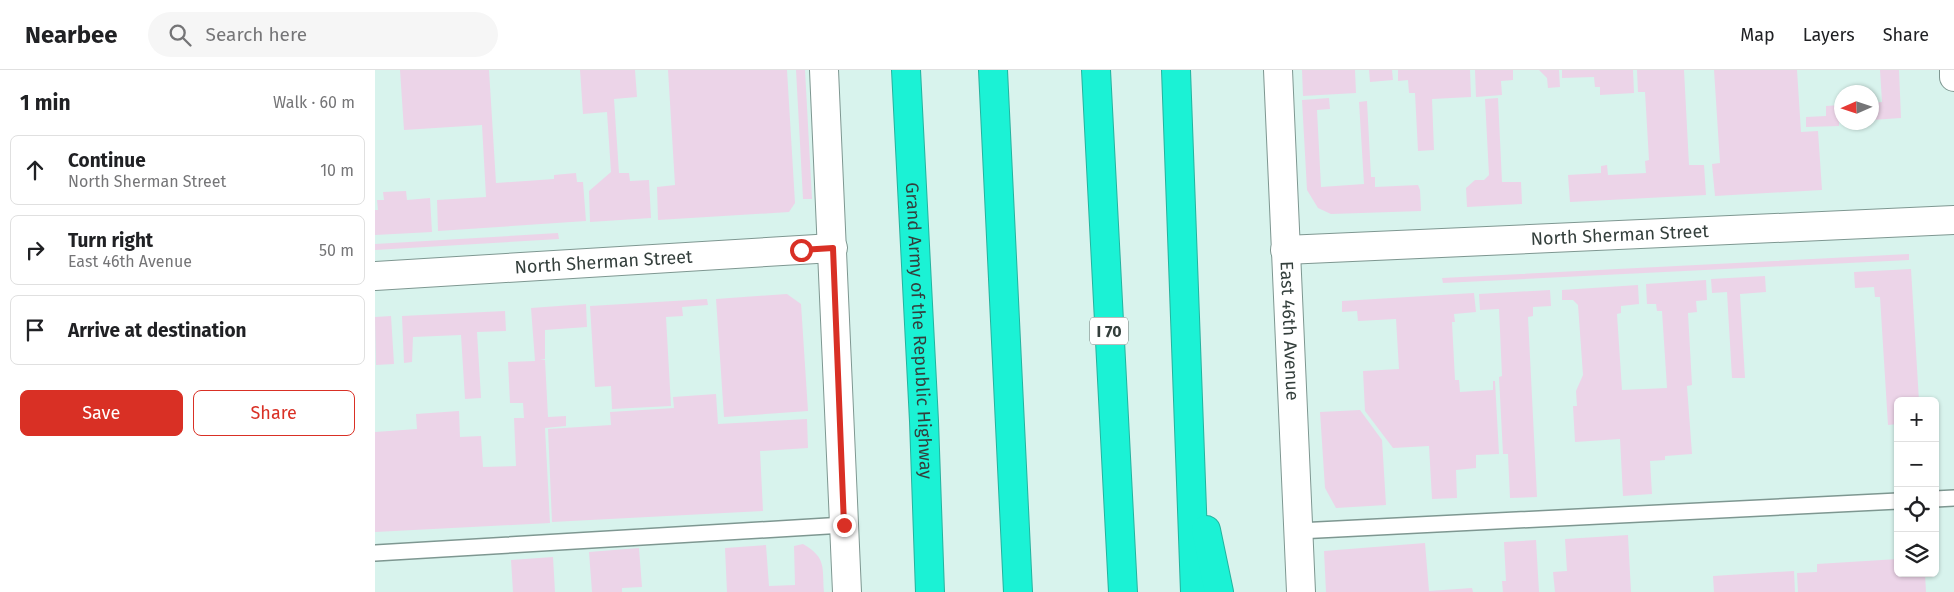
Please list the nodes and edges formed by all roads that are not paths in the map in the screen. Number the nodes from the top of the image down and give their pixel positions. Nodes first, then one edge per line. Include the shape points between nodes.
1 (824, 70) edge
2 (905, 70) edge
3 (993, 70) edge
4 (1096, 70) edge
5 (1176, 70) edge
6 (1278, 70) edge
7 (1954, 70) edge
8 (1954, 77) edge
9 (1954, 220) edge
10 (833, 248) junction
11 (1285, 250) junction
12 (375, 276) edge
13 (924, 422) junction
14 (1191, 461) junction
15 (1954, 498) edge
16 (1939, 499) edge
17 (1894, 501) edge
18 (844, 525) junction
19 (1298, 531) junction
20 (375, 553) edge
21 (847, 592) edge
22 (914, 592) edge
23 (930, 592) edge
24 (1018, 592) edge
25 (1123, 592) edge
26 (1195, 592) edge
27 (1219, 592) edge
28 (1301, 592) edge

1 - 10 street
2 - 13 highway, Grand Army of the Republic Highway
3 - 24 highway
4 - 25 highway, I 70
5 - 14 highway
6 - 11 street, East 46th Avenue
7 - 8 street
9 - 11 street, North Sherman Street
10 - 12 street, North Sherman Street
10 - 18 street
11 - 19 street, East 46th Avenue
13 - 22 highway
13 - 23 highway, Grand Army of the Republic Highway
14 - 26 highway
14 - 27 highway
15 - 16 lane
17 - 19 lane
18 - 20 lane
18 - 21 street
19 - 28 street, East 46th Avenue

